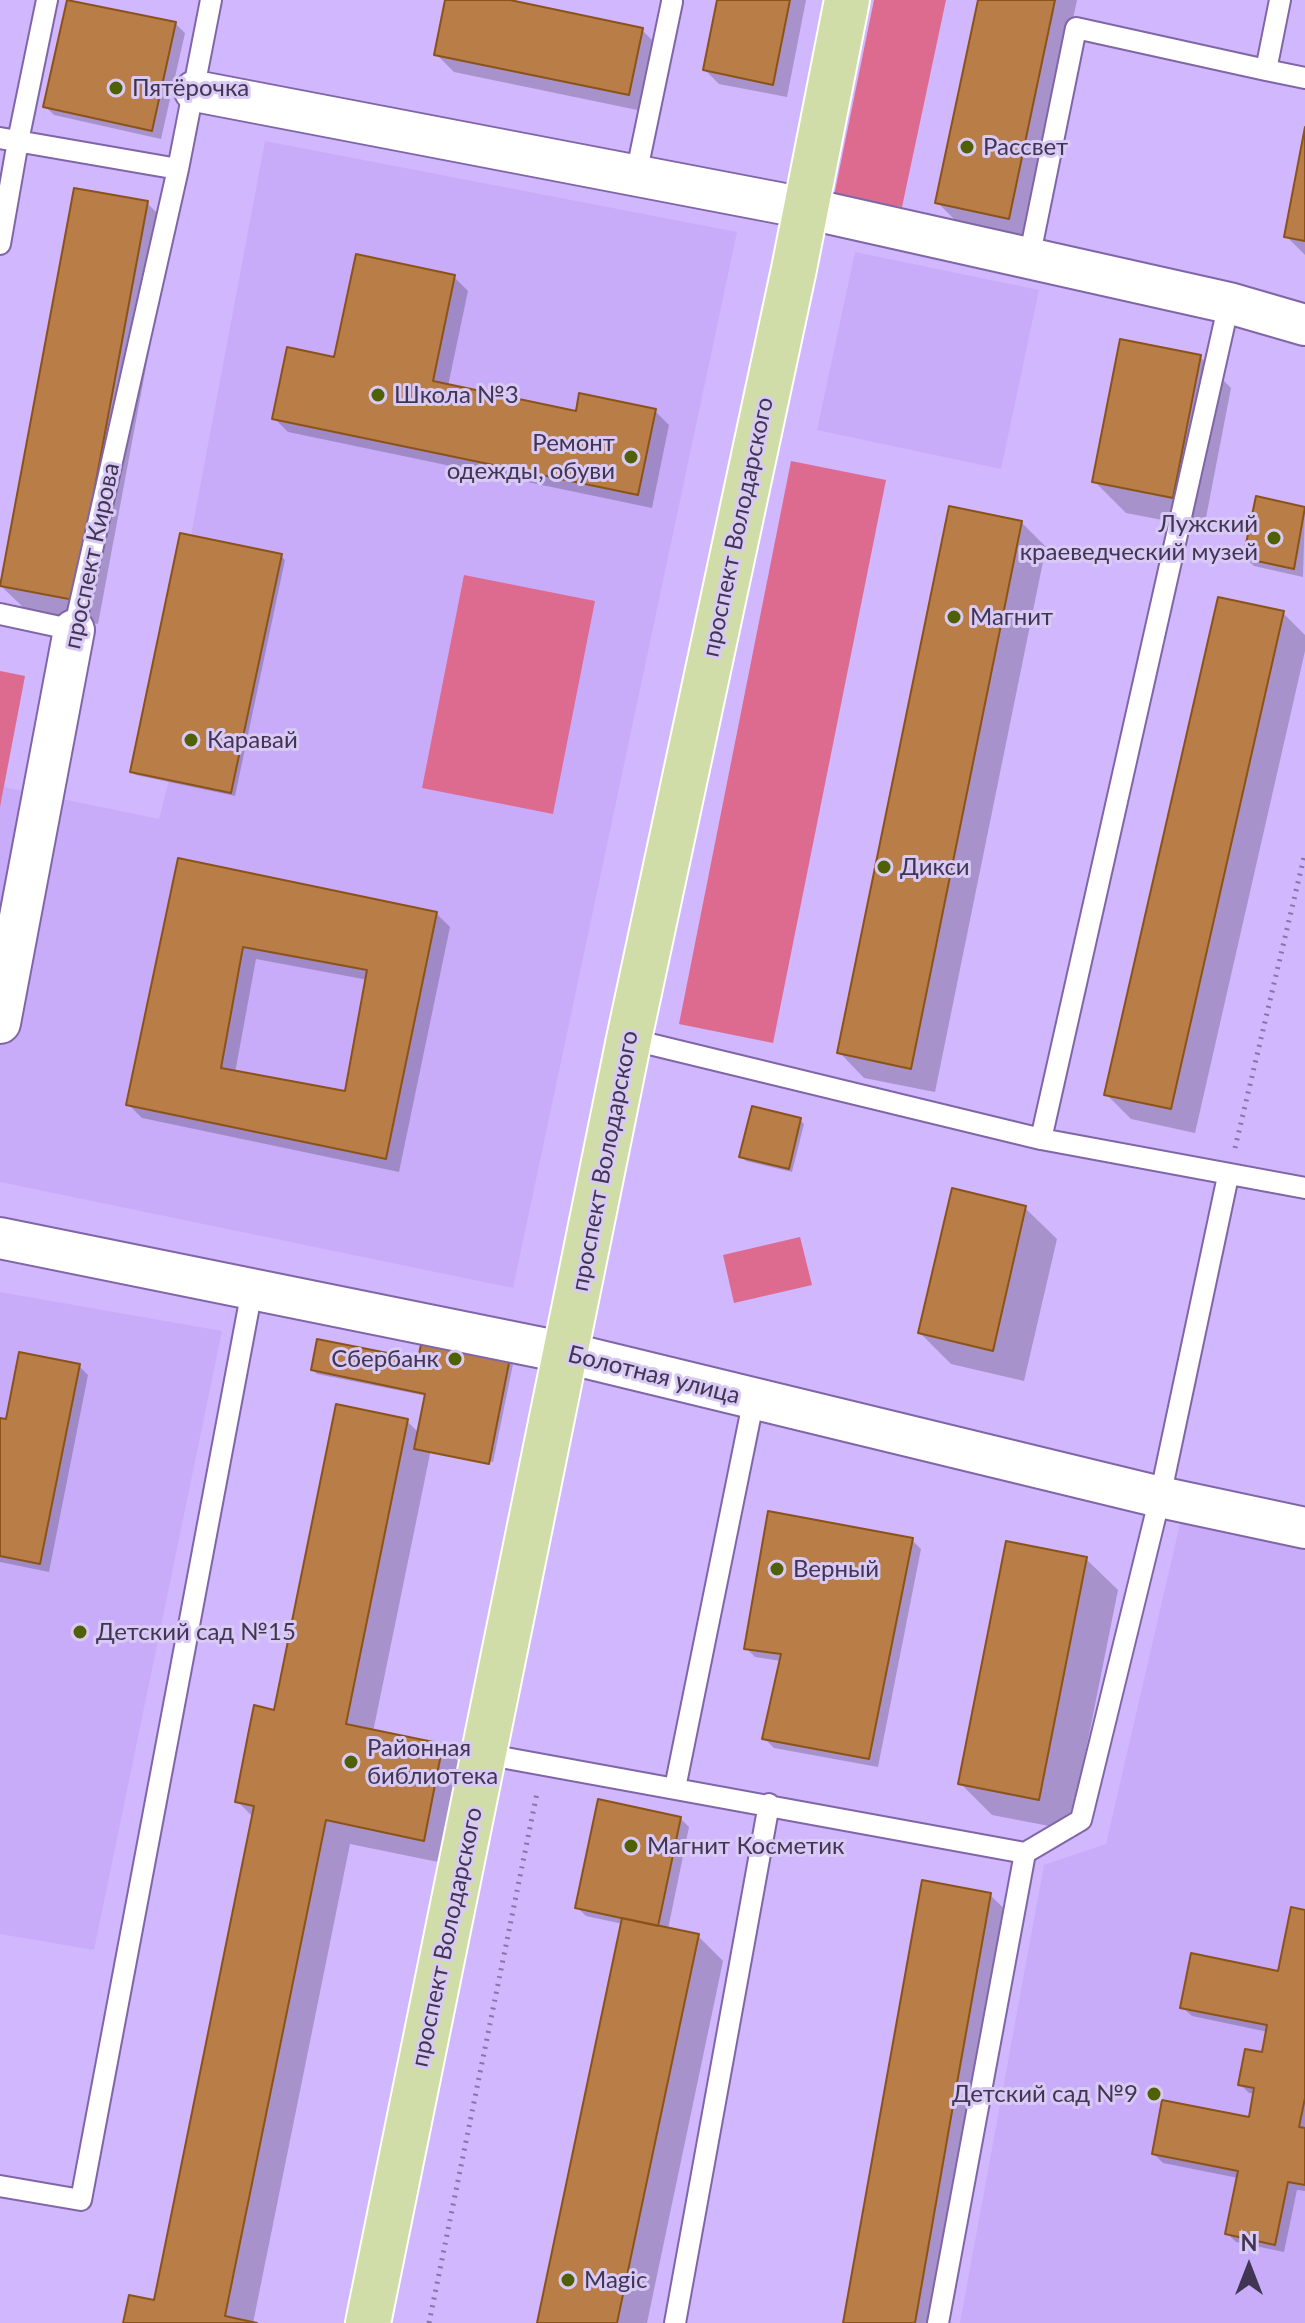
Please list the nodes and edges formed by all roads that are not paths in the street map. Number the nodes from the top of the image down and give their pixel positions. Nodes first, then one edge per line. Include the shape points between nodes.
1 (47, 0) edge
2 (211, 0) edge
3 (847, 0) edge
4 (1280, 0) edge
5 (669, 1) edge
6 (1266, 70) junction
7 (1305, 78) edge
8 (195, 91) junction
9 (9, 140) edge
10 (178, 169) junction
11 (636, 175) junction
12 (805, 208) junction
13 (0, 244) edge
14 (1029, 259) junction
15 (1229, 303) junction
16 (1305, 325) edge
17 (0, 614) edge
18 (74, 630) junction
19 (0, 1023) edge
20 (629, 1039) junction
21 (1041, 1139) junction
22 (1228, 1176) junction
23 (1305, 1188) edge
24 (0, 1238) edge
25 (252, 1290) junction
26 (567, 1353) junction
27 (754, 1398) junction
28 (1160, 1497) junction
29 (1305, 1528) edge
30 (484, 1754) junction
31 (675, 1788) junction
32 (769, 1804) junction
33 (1025, 1853) junction
34 (0, 2186) edge
35 (368, 2323) edge
36 (675, 2323) edge
37 (938, 2323) edge

1 - 9 lane
2 - 8 lane, проспект Кирова
3 - 12 main road, проспект Володарского
4 - 6 lane
5 - 11 lane
6 - 7 lane
6 - 14 lane via 1076,28
8 - 10 lane, проспект Кирова
8 - 11 street
9 - 10 lane
9 - 13 lane
10 - 18 lane, проспект Кирова
11 - 12 street
12 - 14 street
12 - 20 main road, проспект Володарского
14 - 15 street
15 - 16 street
15 - 21 lane
17 - 18 lane
18 - 19 street, проспект Кирова
20 - 21 lane
20 - 26 main road, проспект Володарского
21 - 22 lane
22 - 23 lane
22 - 28 lane
24 - 25 street, Болотная улица
25 - 26 street, Болотная улица
25 - 34 lane via 81,2200
26 - 27 street, Болотная улица
26 - 30 main road, проспект Володарского
27 - 28 street, Болотная улица
27 - 31 lane
28 - 29 street, Болотная улица
28 - 33 lane via 1081,1820
30 - 31 lane
30 - 35 main road, проспект Володарского
31 - 32 lane
32 - 33 lane
32 - 36 lane
33 - 37 lane

